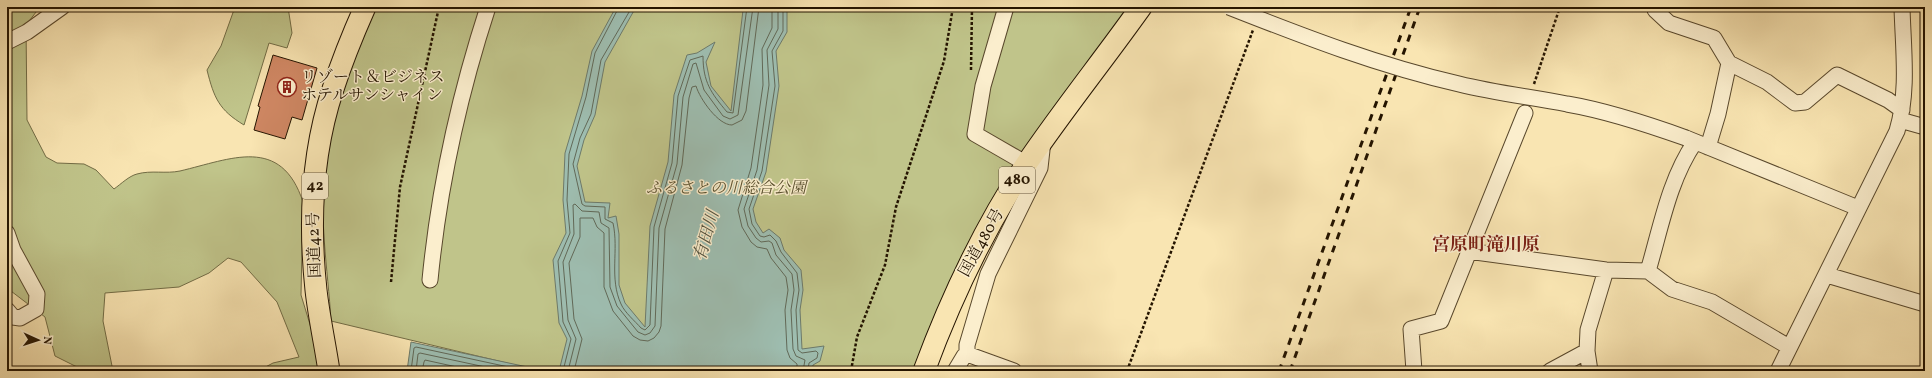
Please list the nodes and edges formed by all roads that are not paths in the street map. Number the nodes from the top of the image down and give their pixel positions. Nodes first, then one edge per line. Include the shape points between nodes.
1 (62, 7) edge
2 (365, 7) edge
3 (488, 7) edge
4 (1006, 7) edge
5 (1141, 7) edge
6 (1229, 7) edge
7 (1655, 7) edge
8 (1902, 7) edge
9 (7, 42) edge
10 (1729, 63) junction
11 (1525, 113) road end
12 (1901, 115) junction
13 (1925, 127) edge
14 (1043, 141) junction
15 (1696, 142) junction
16 (1027, 164) junction
17 (1858, 208) junction
18 (7, 233) edge
19 (1468, 251) junction
20 (1606, 270) junction
21 (1648, 271) junction
22 (1827, 275) junction
23 (430, 280) dead end
24 (1925, 304) edge
25 (7, 310) edge
26 (1789, 347) junction
27 (1587, 351) junction
28 (967, 354) junction
29 (329, 371) edge
30 (924, 371) edge
31 (955, 371) edge
32 (1014, 371) edge
33 (1414, 371) edge
34 (1550, 371) edge
35 (1590, 371) edge
36 (1778, 371) edge

1 - 9 street via 28,32
2 - 29 highway, 国道42号 / 42 via 333,90 315,176 313,231 316,290
3 - 23 street via 463,93 446,165 437,215
4 - 16 street via 983,86 975,134
5 - 14 highway, 国道480号 / 480
6 - 15 street, bridge via 1321,43 1412,73 1493,92 1596,110
7 - 10 street via 1669,23 1714,38
8 - 12 street via 1904,72
10 - 12 street via 1767,82 1795,103 1805,102 1837,76 1888,100
10 - 15 street via 1718,114
11 - 19 street
12 - 13 street
12 - 17 street via 1892,142
14 - 16 highway, 国道480号 / 480
14 - 28 street via 1040,168 988,274 967,346
15 - 17 street
15 - 21 street via 1681,164 1674,182
16 - 30 highway, 国道480号 / 480 via 957,288
17 - 22 street
18 - 25 street via 13,250 37,294 36,309 31,313 20,318 13,317
19 - 20 street
19 - 33 street via 1442,321 1411,329
20 - 21 street
20 - 27 street via 1588,330
21 - 26 street via 1672,289 1712,302
22 - 24 street
22 - 26 street
26 - 36 street
27 - 34 street
27 - 35 street
28 - 31 street
28 - 32 street

